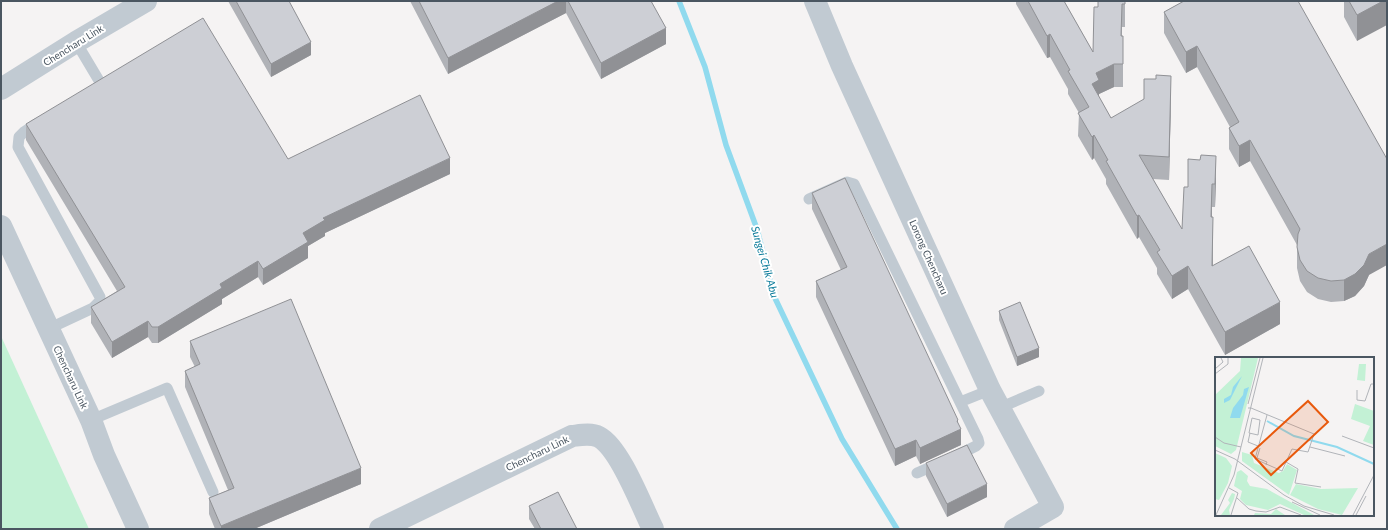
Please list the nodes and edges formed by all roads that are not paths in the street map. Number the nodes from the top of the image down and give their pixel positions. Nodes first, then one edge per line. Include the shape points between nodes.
1 (146, 1) edge
2 (815, 1) edge
3 (76, 42) junction
4 (101, 84) edge
5 (1, 90) edge
6 (50, 116) edge
7 (809, 199) dead end
8 (1, 226) edge
9 (48, 329) junction
10 (1039, 390) dead end
11 (994, 399) junction
12 (960, 402) junction
13 (91, 420) junction
14 (917, 473) dead end
15 (213, 492) dead end
16 (138, 529) edge
17 (380, 529) edge
18 (653, 529) edge
19 (1015, 529) edge

1 - 3 street, Chencharu Link
2 - 11 street, Lorong Chencharu via 842,66
3 - 4 lane
3 - 5 street, Chencharu Link
6 - 9 lane via 24,132 19,137 18,147 100,301 92,308
7 - 12 lane via 847,182 854,184
8 - 9 street, Chencharu Link
9 - 13 street, Chencharu Link
10 - 11 lane
11 - 12 lane
11 - 19 street, Lorong Chencharu via 1053,507
12 - 14 lane via 979,442 976,446
13 - 15 lane via 167,388
13 - 16 street, Chencharu Link
17 - 18 street, Chencharu Link via 572,436 585,434 599,437 620,459

